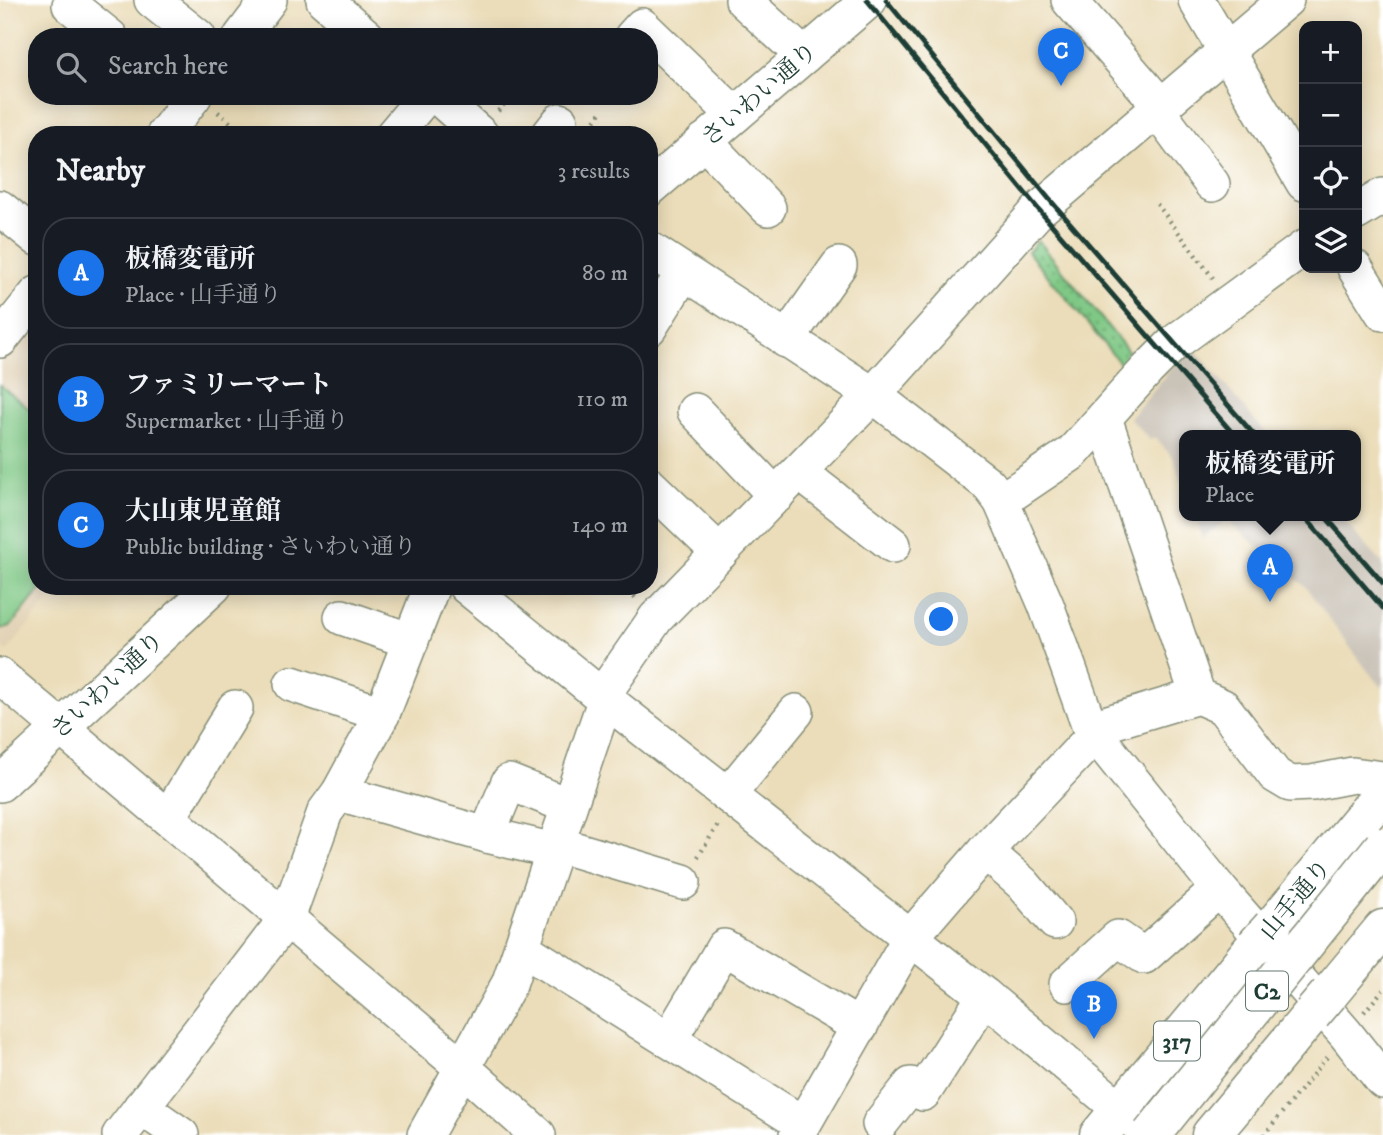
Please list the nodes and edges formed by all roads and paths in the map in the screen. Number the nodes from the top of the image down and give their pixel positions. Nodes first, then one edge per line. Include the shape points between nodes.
1 (152, 0) edge
2 (269, 0) edge
3 (324, 0) edge
4 (743, 0) edge
5 (869, 0) edge
6 (1069, 0) edge
7 (1196, 0) edge
8 (1286, 0) edge
9 (70, 5) dead end
10 (99, 28) edge
11 (187, 28) edge
12 (248, 28) edge
13 (357, 28) edge
14 (658, 41) edge
15 (1225, 50) junction
16 (804, 56) junction
17 (189, 105) edge
18 (202, 105) edge
19 (418, 105) edge
20 (447, 105) edge
21 (1158, 107) junction
22 (603, 110) dead end
23 (735, 115) junction
24 (172, 126) edge
25 (232, 126) edge
26 (401, 126) edge
27 (471, 126) edge
28 (572, 126) edge
29 (704, 141) junction
30 (1299, 175) edge
31 (658, 181) edge
32 (1212, 184) dead end
33 (1383, 196) edge
34 (1157, 204) dead end
35 (0, 208) edge
36 (768, 208) dead end
37 (1360, 210) edge
38 (28, 231) edge
39 (1299, 252) edge
40 (658, 255) edge
41 (839, 265) dead end
42 (684, 272) junction
43 (1358, 273) edge
44 (1228, 304) junction
45 (28, 305) edge
46 (1383, 313) edge
47 (658, 314) edge
48 (0, 340) edge
49 (786, 340) junction
50 (873, 395) junction
51 (695, 411) dead end
52 (1104, 418) junction
53 (788, 484) junction
54 (658, 494) edge
55 (1001, 501) junction
56 (893, 545) dead end
57 (720, 553) junction
58 (204, 595) edge
59 (429, 595) edge
60 (477, 595) edge
61 (342, 617) dead end
62 (411, 641) junction
63 (0, 676) edge
64 (292, 684) dead end
65 (1198, 696) junction
66 (605, 699) junction
67 (235, 708) dead end
68 (796, 712) dead end
69 (382, 714) junction
70 (61, 728) junction
71 (1095, 734) junction
72 (1383, 779) edge
73 (0, 784) edge
74 (338, 793) junction
75 (1383, 793) edge
76 (569, 806) junction
77 (723, 809) junction
78 (168, 818) junction
79 (487, 835) junction
80 (555, 847) junction
81 (1383, 847) edge
82 (985, 851) junction
83 (1383, 867) edge
84 (690, 870) joint
85 (1219, 889) junction
86 (286, 918) junction
87 (1055, 922) dead end
88 (1383, 929) edge
89 (911, 937) junction
90 (522, 948) junction
91 (1067, 984) dead end
92 (985, 996) junction
93 (860, 1027) junction
94 (1345, 1033) junction
95 (669, 1040) junction
96 (463, 1067) junction
97 (1383, 1081) edge
98 (142, 1107) junction
99 (1110, 1122) edge
100 (880, 1124) dead end
101 (800, 1130) edge
102 (120, 1135) edge
103 (181, 1135) edge
104 (425, 1135) edge
105 (538, 1135) edge
106 (1151, 1135) edge
107 (1166, 1135) edge
108 (1211, 1135) edge
109 (1264, 1135) edge

1 - 11 street
2 - 12 street
3 - 13 street
4 - 16 street
5 - 16 street, さいわい通り
6 - 21 street
7 - 15 street
8 - 15 street
9 - 10 street
14 - 23 street
15 - 21 street
15 - 30 street
16 - 23 street, さいわい通り
17 - 24 street
18 - 25 path
19 - 26 street
20 - 27 street
21 - 32 street
21 - 50 street via 1032,217
22 - 28 path
23 - 29 street, さいわい通り
29 - 31 street, さいわい通り
29 - 36 street
33 - 37 street
34 - 44 path
35 - 38 street
39 - 44 street
40 - 42 street
41 - 49 street
42 - 47 street
42 - 49 street
43 - 46 street
44 - 52 street via 1174,343
45 - 48 street
49 - 50 street
50 - 53 street
50 - 55 street via 988,484
51 - 53 street
52 - 55 street via 1072,453
52 - 65 street
53 - 56 street
53 - 57 street
54 - 57 street
55 - 71 street
57 - 66 street via 656,618
58 - 70 street, さいわい通り
59 - 62 street
60 - 66 street
61 - 62 street
62 - 69 street
63 - 70 street
64 - 69 street
65 - 71 street via 1105,724
65 - 72 street via 1223,707 1275,775 1290,784 1353,775
66 - 76 street
66 - 77 street
67 - 78 street
68 - 77 street
69 - 74 street
70 - 73 street, さいわい通り
70 - 78 street
71 - 82 street
71 - 85 street
74 - 79 street
74 - 86 street via 325,813
75 - 99 main road, 山手通り / 317
76 - 79 street via 509,782
76 - 80 street
77 - 84 path
77 - 89 street
78 - 86 street
79 - 80 street
80 - 84 street
80 - 90 street
81 - 106 main road, C2, bridge
82 - 87 street via 1023,884
82 - 89 street
83 - 107 main road, C2
85 - 91 street via 1144,956 1118,938
85 - 94 street
86 - 96 street
86 - 98 street
88 - 108 main road
89 - 92 street
89 - 93 street
90 - 95 street
90 - 96 street via 509,984
92 - 99 street
92 - 100 street via 923,1093 911,1085
93 - 95 street via 724,947
93 - 101 street
94 - 97 street
94 - 109 path
95 - 101 street
96 - 104 street
96 - 105 street
98 - 102 street
98 - 103 street
99 - 106 street

